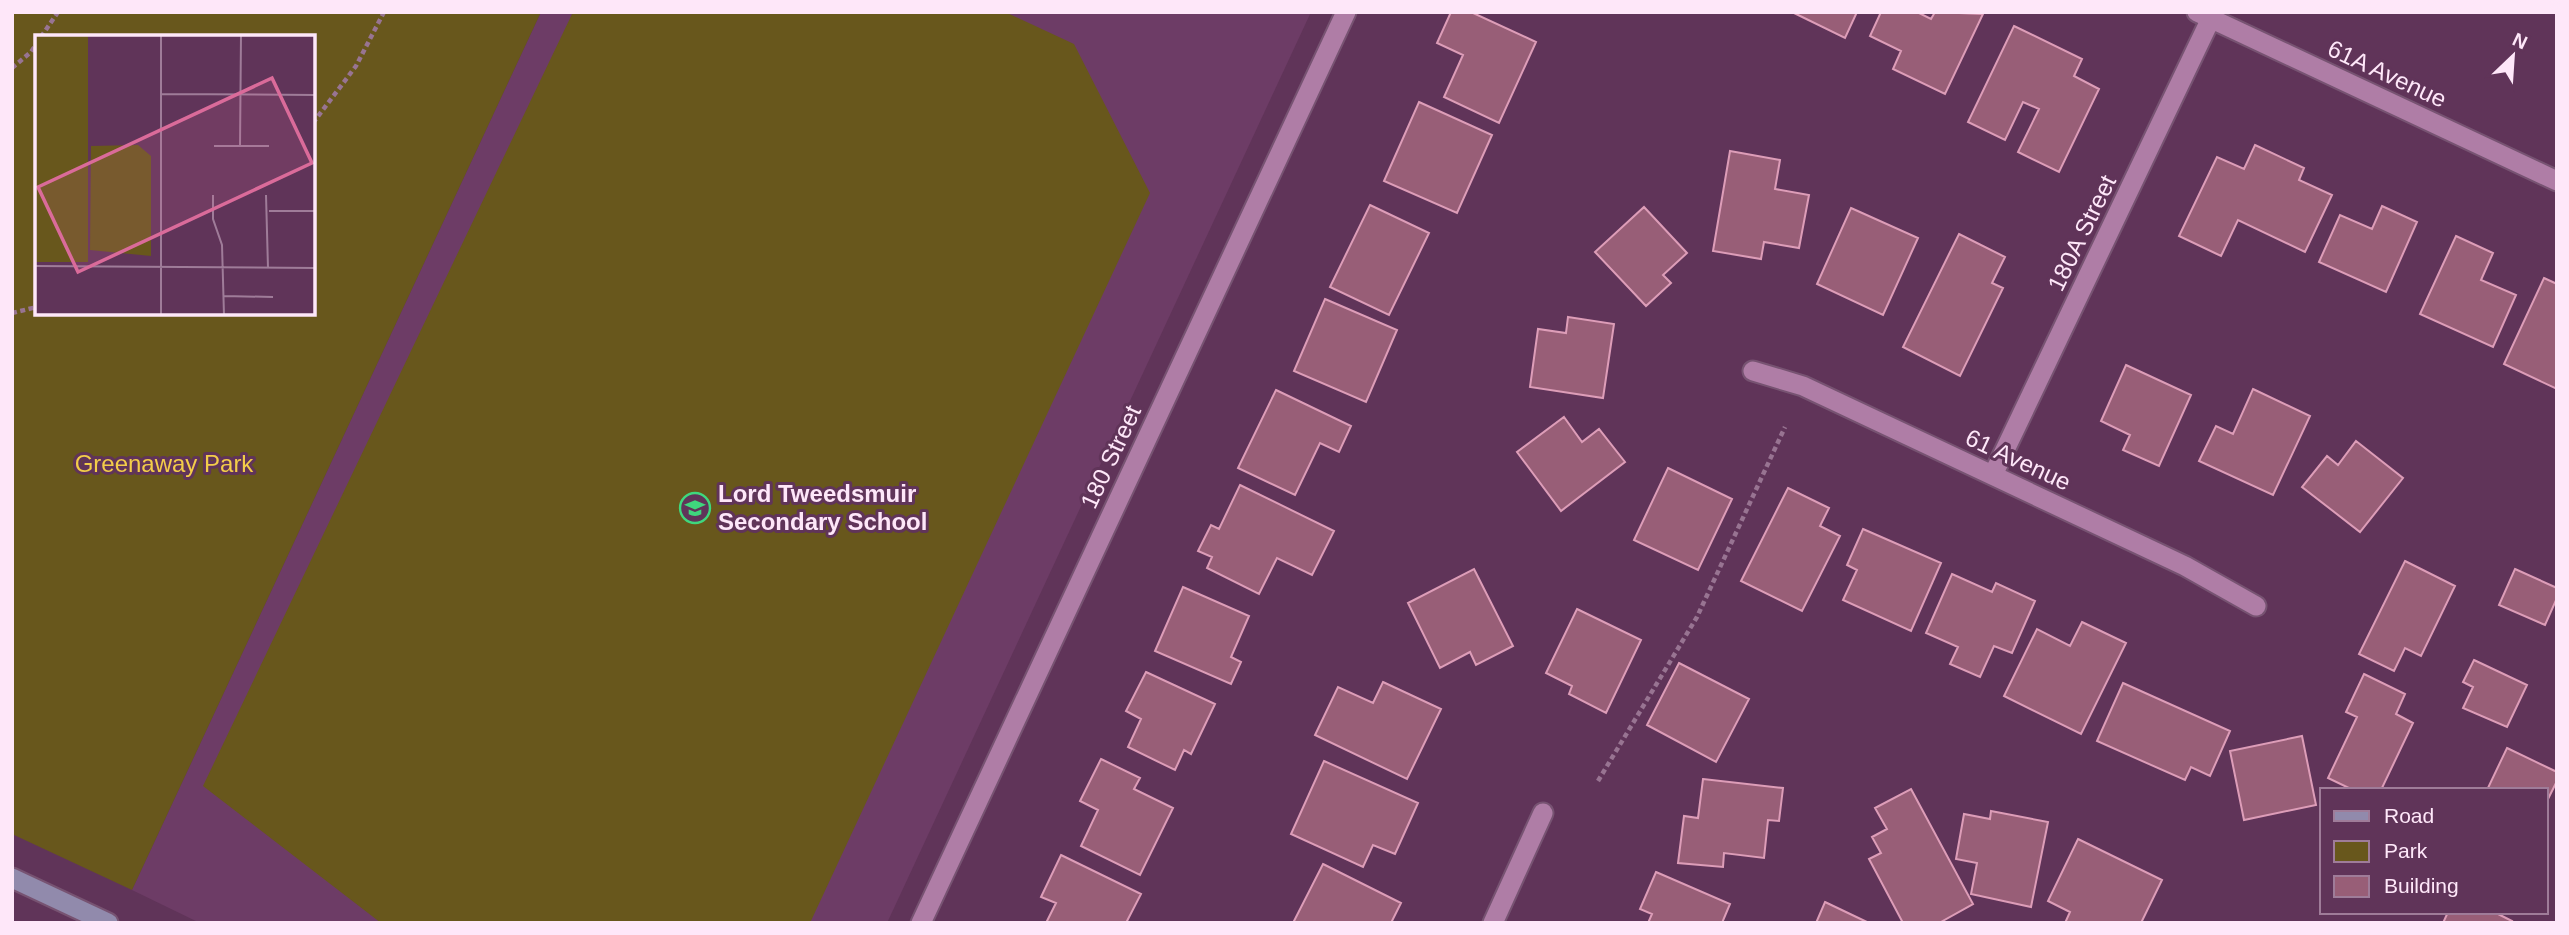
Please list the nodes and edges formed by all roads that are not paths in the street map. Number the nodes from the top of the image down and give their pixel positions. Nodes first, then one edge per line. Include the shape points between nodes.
1 (1346, 12) edge
2 (2208, 14) edge
3 (2557, 181) edge
4 (1753, 371) dead end
5 (1993, 475) junction
6 (2256, 606) dead end
7 (1543, 813) dead end
8 (12, 877) edge
9 (108, 923) edge
10 (921, 923) edge
11 (1493, 923) edge

1 - 10 street, 180 Street
2 - 3 street, 61A Avenue
2 - 5 street, 180A Street
4 - 5 street, 61 Avenue via 1803,386
5 - 6 street, 61 Avenue via 2185,566
7 - 11 street
8 - 9 main road

